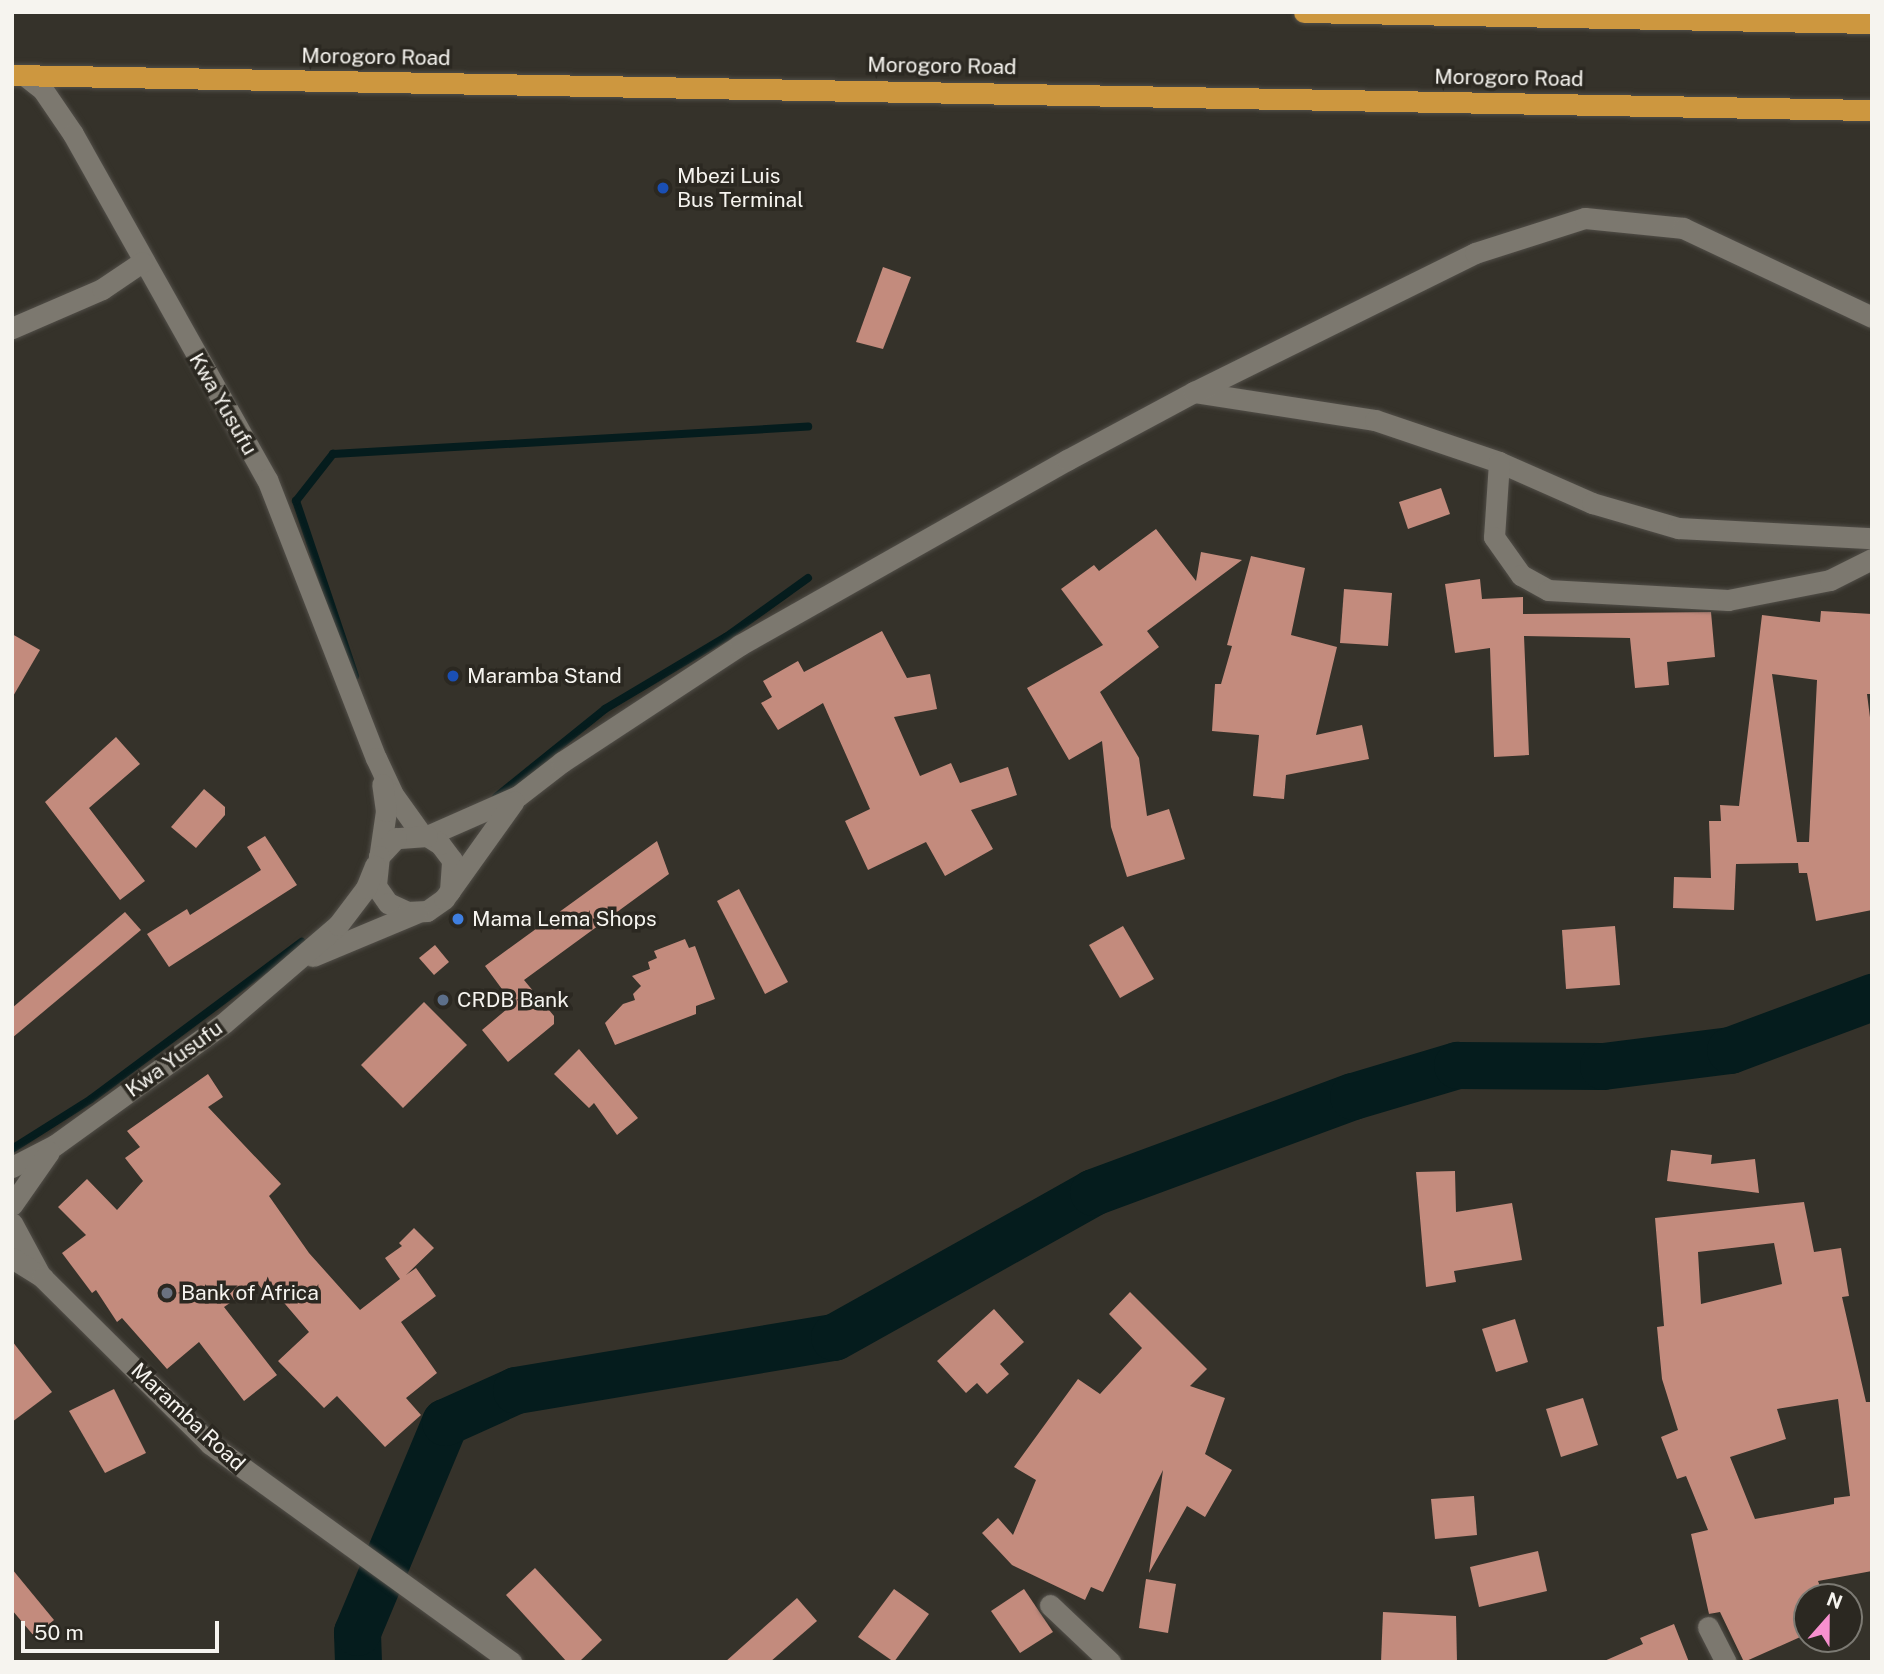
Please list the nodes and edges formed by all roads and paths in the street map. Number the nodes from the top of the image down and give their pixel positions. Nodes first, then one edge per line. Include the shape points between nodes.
1 (1304, 12) edge
2 (1872, 23) edge
3 (18, 75) edge
4 (1872, 110) edge
5 (142, 262) junction
6 (1872, 317) edge
7 (12, 328) edge
8 (1194, 392) junction
9 (1499, 461) junction
10 (1872, 538) edge
11 (1872, 559) edge
12 (376, 758) junction
13 (517, 796) junction
14 (425, 835) junction
15 (377, 861) junction
16 (450, 891) junction
17 (417, 913) junction
18 (290, 968) junction
19 (55, 1145) junction
20 (12, 1167) edge
21 (12, 1205) edge
22 (12, 1223) edge
23 (12, 1258) edge
24 (42, 1277) junction
25 (1050, 1605) dead end
26 (1708, 1627) dead end
27 (511, 1662) edge
28 (1110, 1662) edge
29 (1726, 1662) edge

1 - 2 highway
3 - 4 highway, Morogoro Road
3 - 5 street, Kwa Yusufu via 43,90 73,134
5 - 7 street via 102,289
5 - 12 street, Kwa Yusufu via 267,479
6 - 8 street via 1683,228 1585,218 1475,253
8 - 9 street via 1340,412
8 - 13 street via 740,645
9 - 10 street via 1592,503 1678,528
9 - 11 street via 1494,537 1521,575 1548,590 1728,600 1830,580
12 - 14 street, Kwa Yusufu via 391,793
12 - 15 street, Kwa Yusufu via 386,811
13 - 14 street
13 - 16 street
14 - 15 street via 396,838
14 - 16 street via 440,844 452,860
15 - 17 street via 376,886 388,903
15 - 18 street, Kwa Yusufu via 356,905
16 - 17 street via 436,906
17 - 18 street, Kwa Yusufu via 358,934
18 - 19 street, Kwa Yusufu via 223,1023
19 - 20 street, Kwa Yusufu
19 - 21 street, Kwa Yusufu
22 - 24 street, Maramba Road
23 - 24 street, Maramba Road
24 - 27 street, Maramba Road via 211,1444
25 - 28 street
26 - 29 street

